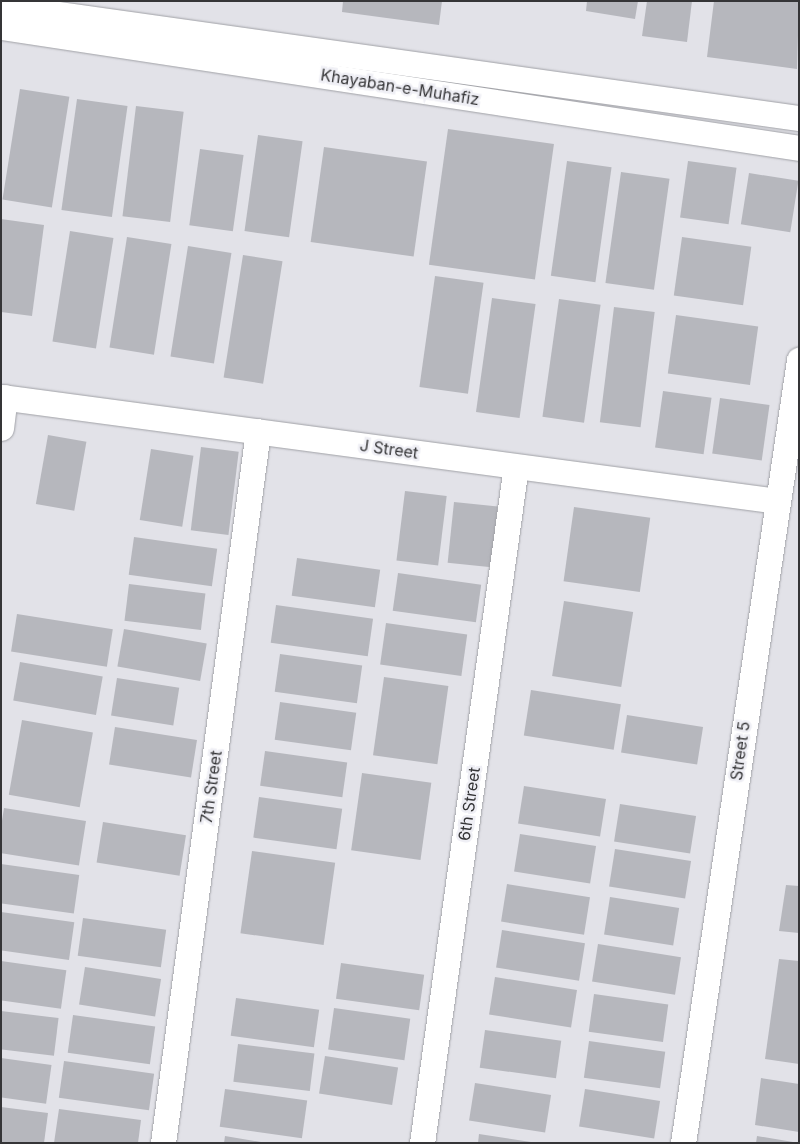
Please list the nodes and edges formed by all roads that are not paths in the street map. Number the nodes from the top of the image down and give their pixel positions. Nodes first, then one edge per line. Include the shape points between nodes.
1 (1, 6) edge
2 (1, 26) edge
3 (799, 118) edge
4 (799, 148) edge
5 (799, 360) edge
6 (3, 397) edge
7 (1, 428) edge
8 (258, 431) junction
9 (516, 466) junction
10 (777, 501) junction
11 (163, 1143) edge
12 (422, 1143) edge
13 (682, 1143) edge

1 - 3 street, Khayaban-e-Muhafiz
2 - 4 street, Khayaban-e-Muhafiz
5 - 10 street, Street 5
6 - 7 street
6 - 8 street, J Street
8 - 9 street, J Street
8 - 11 street, 7th Street
9 - 10 street, J Street
9 - 12 street, 6th Street
10 - 13 street, Street 5

